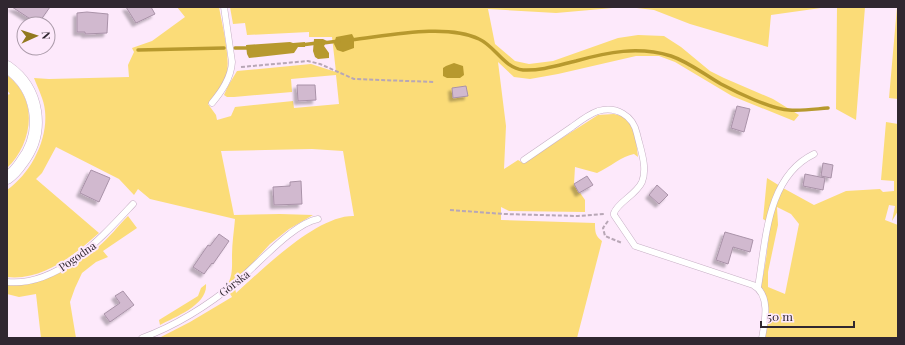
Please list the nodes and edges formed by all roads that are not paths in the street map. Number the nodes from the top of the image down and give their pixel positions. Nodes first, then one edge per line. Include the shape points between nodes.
1 (224, 7) edge
2 (7, 68) edge
3 (212, 103) dead end
4 (814, 154) dead end
5 (524, 160) dead end
6 (7, 178) edge
7 (133, 204) dead end
8 (318, 219) dead end
9 (7, 282) edge
10 (758, 288) junction
11 (142, 338) edge
12 (762, 338) edge

1 - 3 lane via 232,62 229,76
2 - 6 street via 19,77 28,89 36,124 29,152
4 - 10 lane via 791,171 774,200
5 - 10 lane via 593,113 606,110 622,112 631,120 636,130 644,171 641,183 633,194 616,208 614,214 635,246
7 - 9 lane, Pogodna via 95,244 62,268 29,281
8 - 11 lane, Górska via 294,231 233,285 191,314
10 - 12 lane via 763,295 765,306

